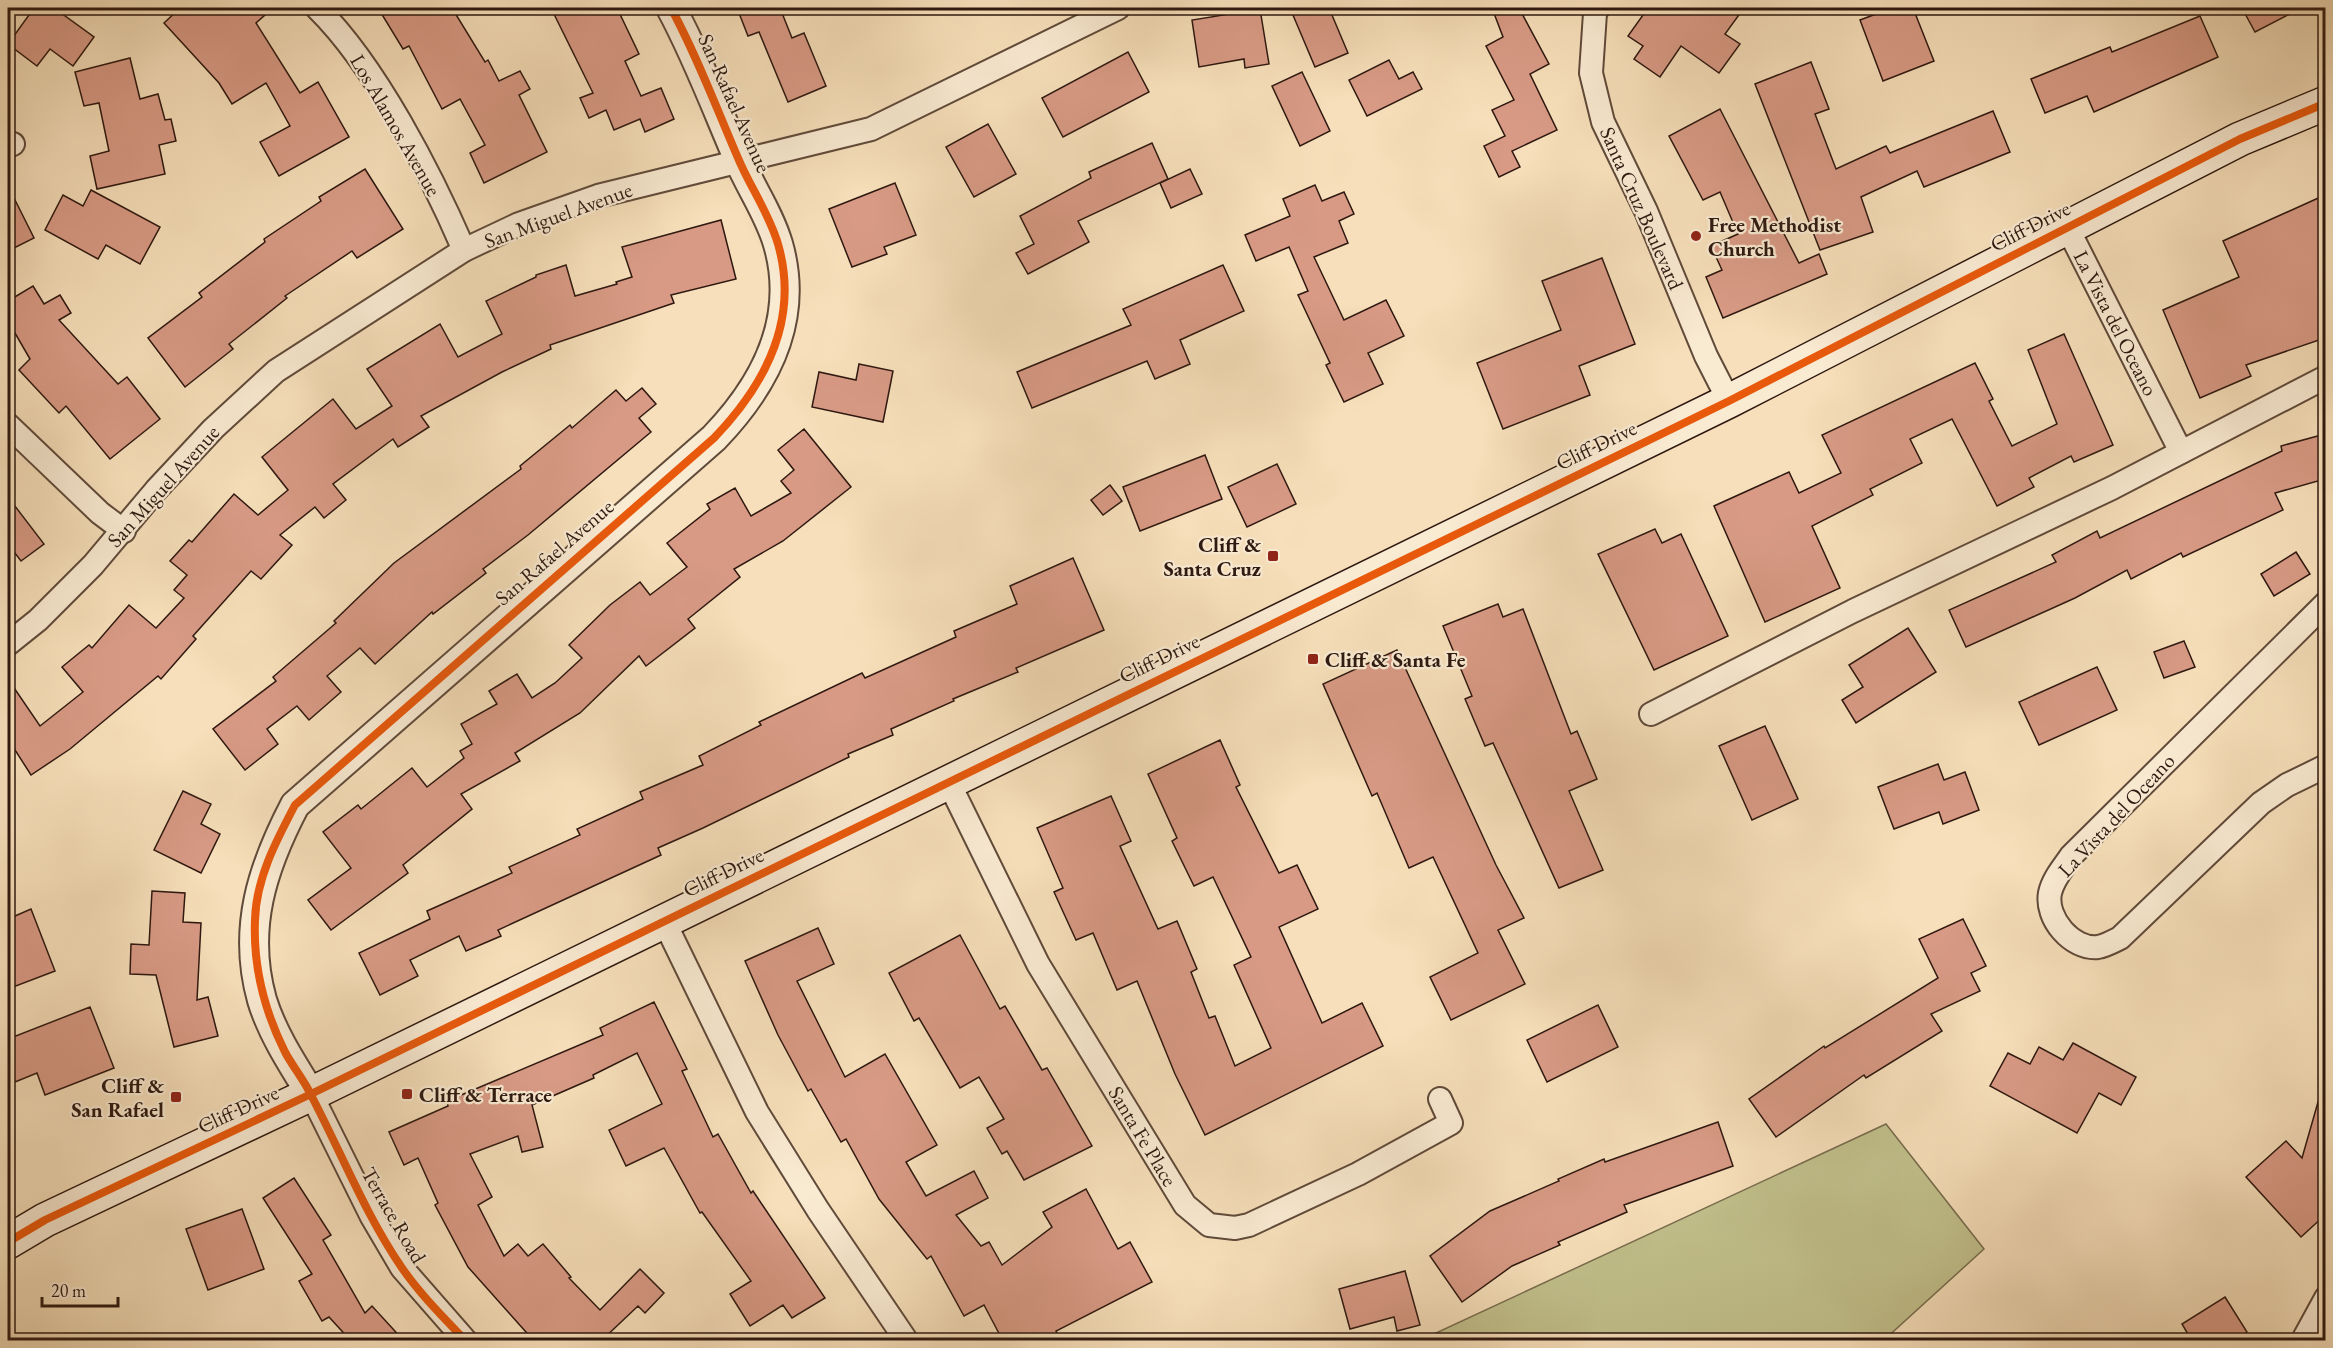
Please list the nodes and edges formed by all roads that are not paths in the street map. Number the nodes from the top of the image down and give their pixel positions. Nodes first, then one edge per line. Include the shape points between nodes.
1 (317, 8) edge
2 (671, 8) edge
3 (1118, 8) edge
4 (1598, 8) edge
5 (2325, 103) edge
6 (739, 161) junction
7 (2067, 227) junction
8 (464, 250) junction
9 (2325, 376) edge
10 (1729, 401) junction
11 (8, 425) edge
12 (2181, 452) junction
13 (124, 531) junction
14 (2325, 603) edge
15 (8, 644) edge
16 (1651, 714) dead end
17 (2325, 766) edge
18 (948, 781) junction
19 (664, 921) junction
20 (311, 1094) junction
21 (1440, 1098) dead end
22 (8, 1242) edge
23 (2325, 1298) edge
24 (465, 1341) edge
25 (906, 1341) edge
26 (2303, 1341) edge

1 - 8 street, Los Alamos Avenue via 332,22 372,78 414,149
2 - 6 street, San Rafael Avenue via 695,52
3 - 6 street, San Miguel Avenue via 871,129
4 - 10 street, Santa Cruz Boulevard via 1591,73 1603,122
5 - 7 main road, Cliff Drive via 2240,139
6 - 8 street, San Miguel Avenue via 598,196 519,224
6 - 20 street, San Rafael Avenue via 779,246 784,283 779,333 756,389 714,438 295,805 276,840 261,881 255,919 256,960 262,1000 285,1051
7 - 10 main road, Cliff Drive
7 - 12 street, La Vista del Oceano
8 - 13 street, San Miguel Avenue via 276,371 213,429
9 - 12 street
10 - 18 main road, Cliff Drive
11 - 13 street
12 - 16 street
13 - 15 street, San Miguel Avenue via 38,620
14 - 17 street, La Vista del Oceano via 2072,856 2055,879 2050,894 2061,930 2073,940 2097,947 2120,938 2261,803
18 - 19 main road, Cliff Drive
18 - 21 street, Santa Fe Place via 1038,964 1185,1205 1197,1218 1222,1228 1249,1225 1358,1174 1451,1123
19 - 20 main road, Cliff Drive
19 - 25 street via 757,1112
20 - 22 main road, Cliff Drive via 45,1220
20 - 24 street, Terrace Road via 351,1177 402,1268
23 - 26 street

